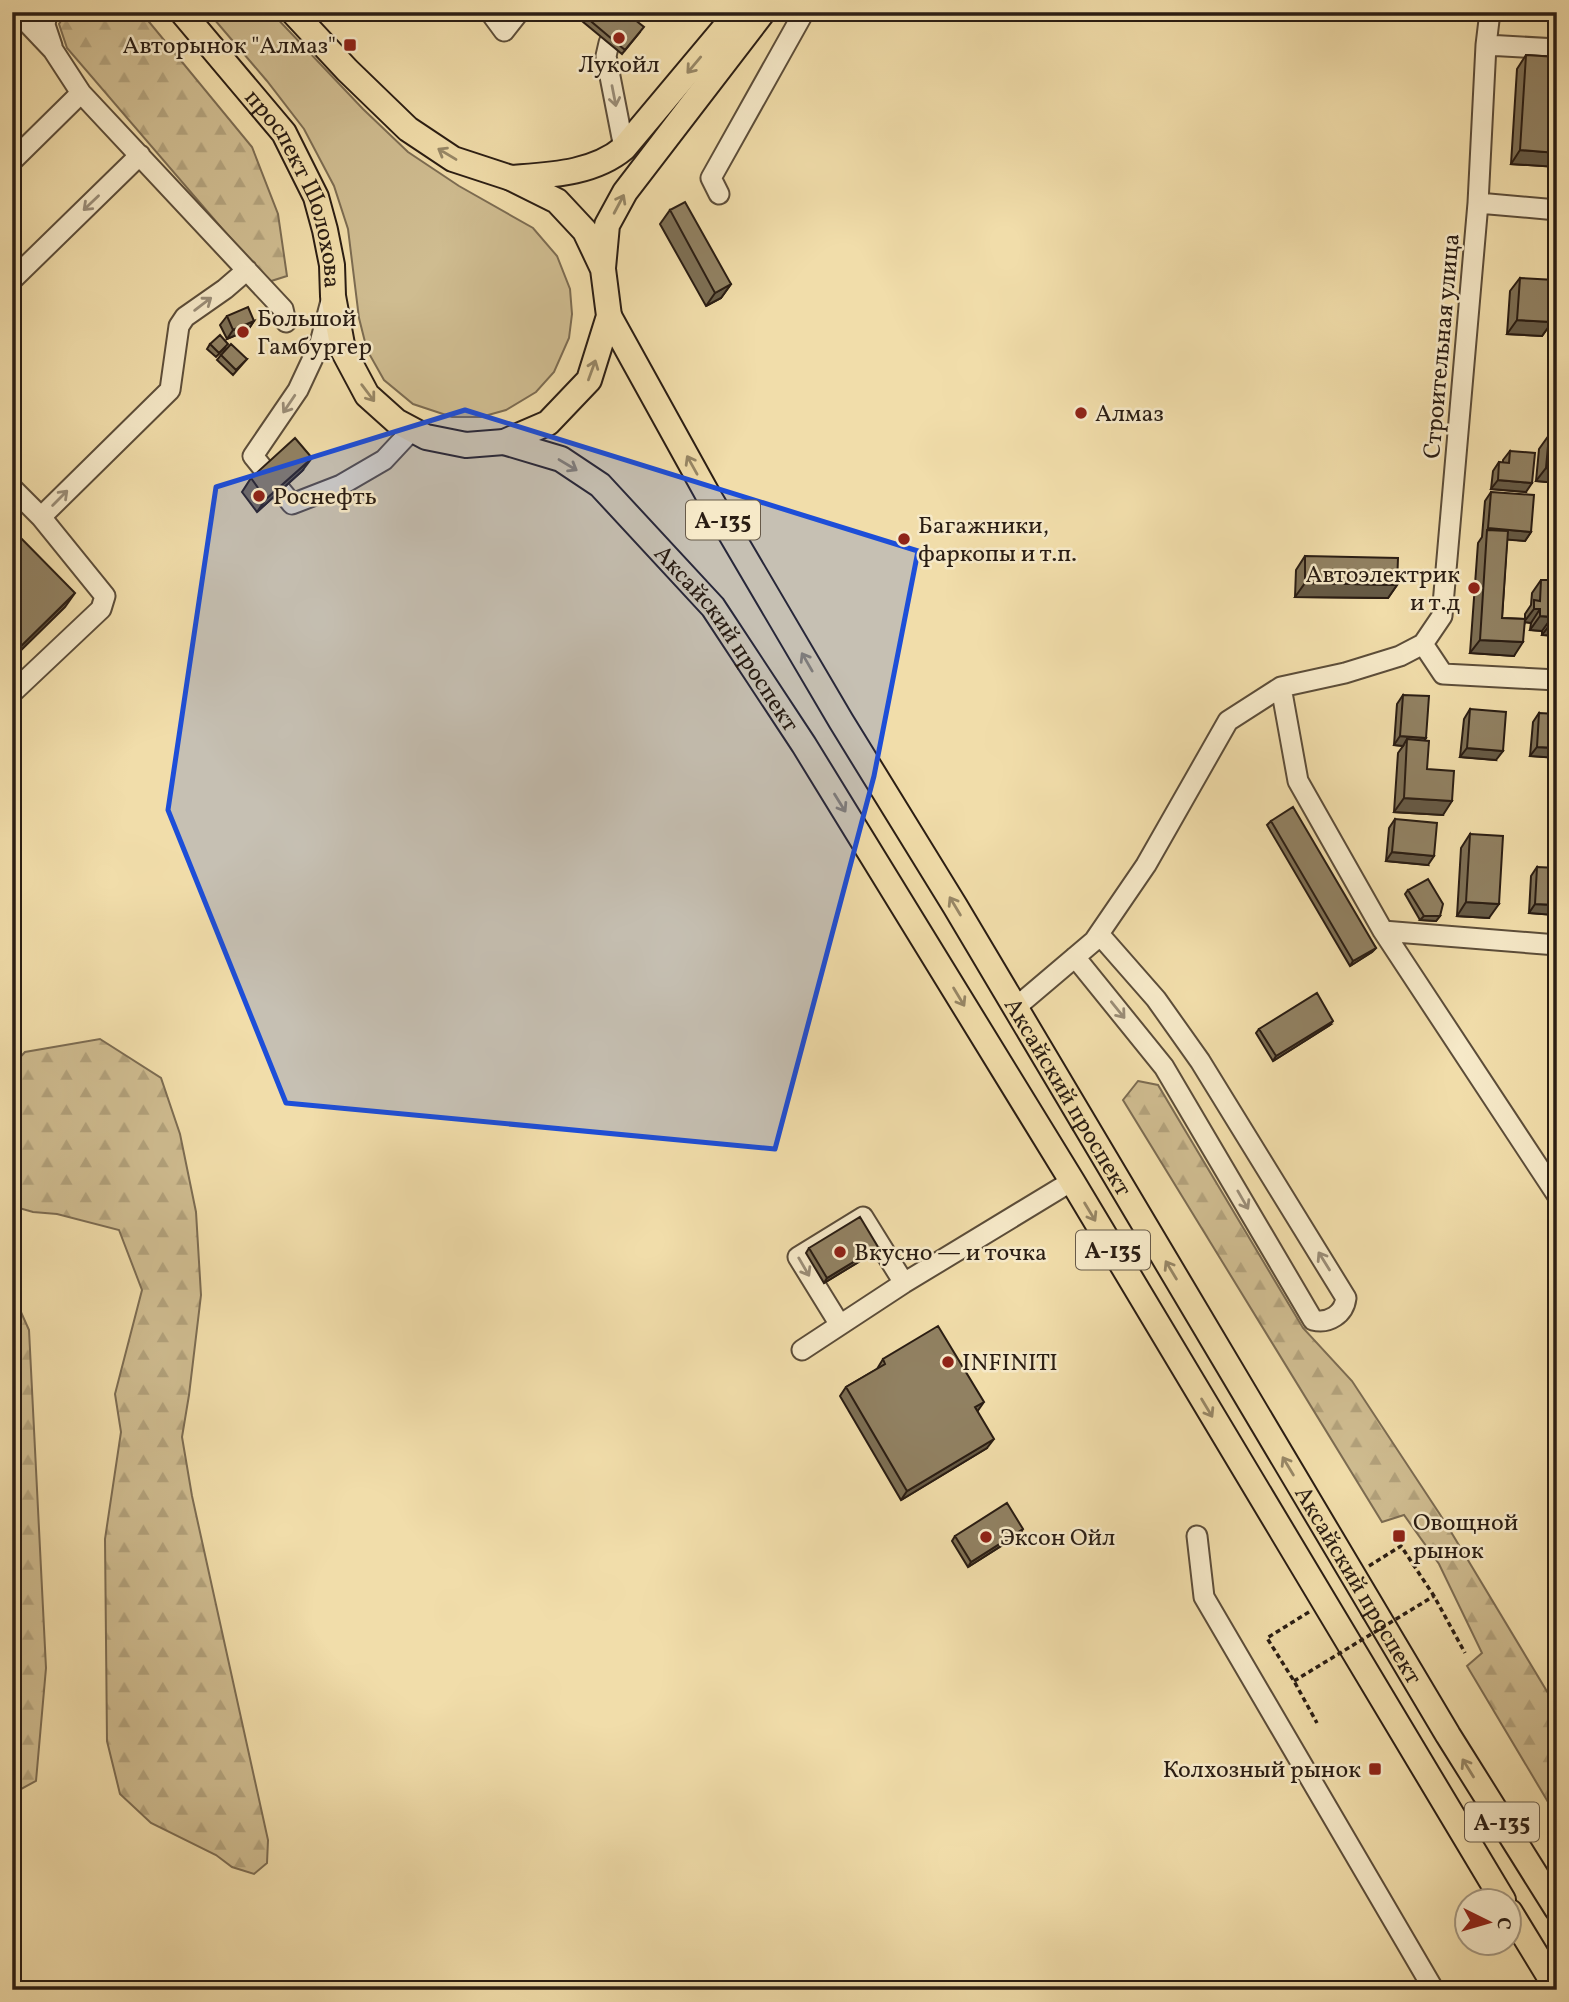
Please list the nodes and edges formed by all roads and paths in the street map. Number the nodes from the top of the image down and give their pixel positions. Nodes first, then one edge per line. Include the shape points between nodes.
1 (17, 12) edge
2 (47, 12) edge
3 (182, 12) edge
4 (293, 12) edge
5 (490, 12) edge
6 (519, 12) edge
7 (738, 12) edge
8 (763, 12) edge
9 (804, 12) edge
10 (1490, 12) edge
11 (609, 43) edge
12 (1486, 45) junction
13 (1557, 49) edge
14 (53, 50) junction
15 (81, 93) junction
16 (624, 148) junction
17 (140, 155) junction
18 (12, 161) edge
19 (511, 178) junction
20 (719, 194) dead end
21 (1478, 203) junction
22 (1557, 210) edge
23 (603, 269) junction
24 (247, 270) junction
25 (12, 280) edge
26 (332, 296) junction
27 (609, 316) junction
28 (286, 322) dead end
29 (412, 430) junction
30 (504, 442) junction
31 (12, 488) edge
32 (41, 517) junction
33 (1423, 644) junction
34 (1557, 680) edge
35 (1281, 687) junction
36 (12, 694) edge
37 (1383, 932) junction
38 (1099, 934) junction
39 (1557, 945) edge
40 (1075, 957) junction
41 (1015, 1008) junction
42 (1072, 1181) junction
43 (1557, 1195) edge
44 (904, 1283) junction
45 (840, 1325) junction
46 (802, 1350) dead end
47 (1197, 1536) dead end
48 (1353, 1576) junction
49 (1434, 1596) junction
50 (1324, 1603) junction
51 (1465, 1653) dead end
52 (1294, 1681) junction
53 (1317, 1723) dead end
54 (1495, 1886) edge
55 (1557, 1909) edge
56 (1524, 1935) edge
57 (1557, 1989) edge
58 (1434, 1990) edge

1 - 14 street
2 - 14 street via 45,25
3 - 26 main road, проспект Шолохова via 284,133 316,197 332,265
19 -> 4 main road, проспект Шолохова via 453,159 408,129
5 - 6 street via 504,31
7 -> 16 main road
23 -> 8 main road via 607,225 625,192
9 - 20 street via 711,178
10 - 12 street, Строительная улица
11 -> 16 street via 606,56
12 - 13 street
12 - 21 street, Строительная улица
14 - 15 street
15 - 17 street
15 - 18 street
16 - 19 main road via 612,158 564,174
17 - 24 street
17 -> 25 street
19 - 23 main road, проспект Шолохова via 556,201 585,231
21 - 22 street
21 - 33 street, Строительная улица via 1442,616
23 - 27 main road, проспект Шолохова
24 - 28 street via 283,309
32 -> 24 street via 170,390 179,326
26 -> 29 main road, проспект Шолохова via 343,350 367,395 396,422
26 -> 29 street via 320,343 298,390 253,456 292,504 341,485 384,460
30 -> 27 main road, проспект Шолохова via 548,423 589,380
41 -> 27 main road, Аксайский проспект / А-135 via 708,495
29 - 30 main road, проспект Шолохова via 466,446
30 -> 42 main road, Аксайский проспект / А-135 via 561,459 600,485 713,607 811,757
31 - 32 street
32 - 36 street via 105,596 101,609
33 - 34 street via 1443,674
33 - 35 street via 1345,673
35 - 37 street via 1298,781
35 - 38 street via 1228,721 1146,866
37 - 39 street
37 - 43 street
38 - 40 street
40 -> 38 street via 1164,1067 1313,1320 1334,1317 1346,1298 1200,1061 1156,999
40 - 41 street
48 -> 41 main road, Аксайский проспект / А-135
42 - 44 street
42 -> 50 main road, Аксайский проспект / А-135
44 - 45 street
44 -> 45 street via 863,1217 798,1257
45 - 46 street
47 - 58 street via 1204,1597
48 - 49 path via 1401,1546
55 -> 48 main road, Аксайский проспект / А-135
49 - 51 path
49 - 52 path, bridge
50 - 52 path via 1267,1638
50 - 54 main road, Аксайский проспект / А-135
52 - 53 path
56 - 57 main road

